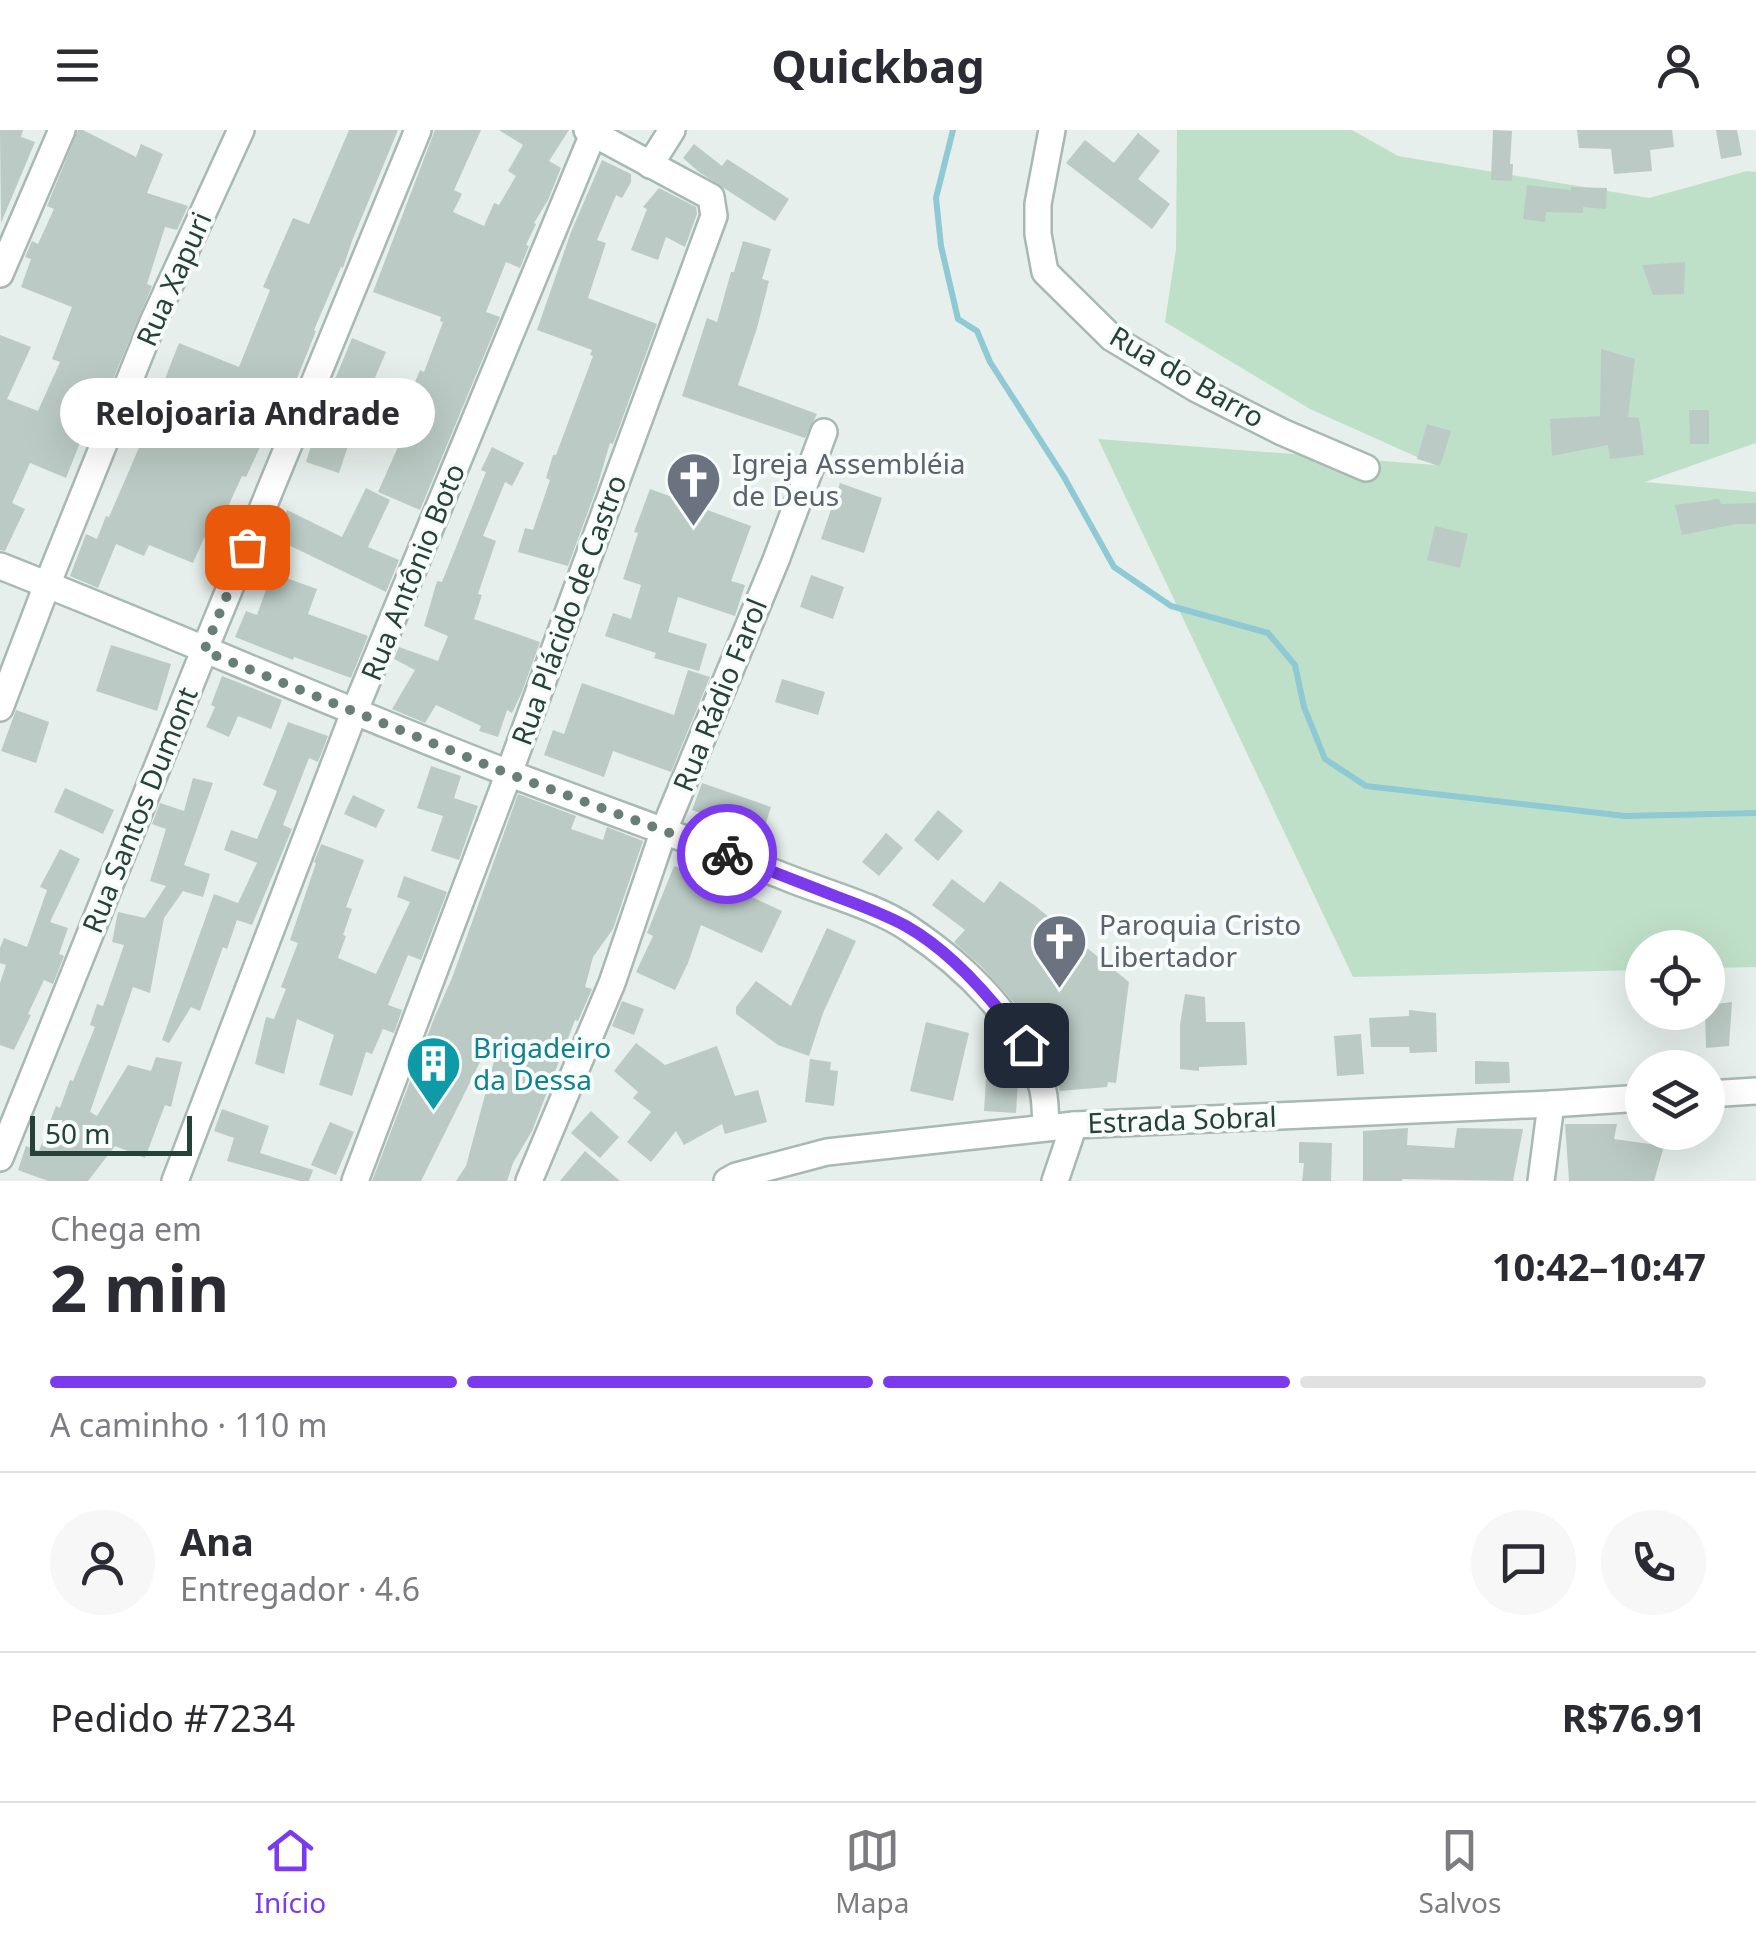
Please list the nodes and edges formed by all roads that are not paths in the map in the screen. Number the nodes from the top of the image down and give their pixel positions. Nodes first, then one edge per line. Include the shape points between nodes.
1 (62, 130) edge
2 (241, 130) edge
3 (418, 130) edge
4 (672, 130) edge
5 (1052, 130) edge
6 (590, 132) edge
7 (650, 164) junction
8 (11, 219) edge
9 (0, 274) edge
10 (824, 432) dead end
11 (1366, 468) dead end
12 (0, 566) edge
13 (47, 584) junction
14 (204, 651) junction
15 (0, 708) edge
16 (356, 710) junction
17 (509, 774) junction
18 (664, 830) junction
19 (1756, 1091) edge
20 (1725, 1093) edge
21 (1625, 1099) edge
22 (1551, 1104) junction
23 (1074, 1124) junction
24 (1046, 1127) junction
25 (828, 1152) junction
26 (0, 1158) edge
27 (174, 1181) edge
28 (355, 1181) edge
29 (529, 1181) edge
30 (727, 1181) edge
31 (816, 1181) edge
32 (1054, 1181) edge
33 (1541, 1181) edge

1 - 8 street
2 - 13 street, Rua Xapuri via 153,322
3 - 14 street, Rua Santos Dumont
4 - 7 street
5 - 11 street, Rua do Barro via 1038,204 1045,272 1112,338 1196,388
6 - 7 street
6 - 16 street, Rua Antônio Boto
7 - 17 street, Rua Plácido de Castro via 711,198 714,216
8 - 9 street
10 - 18 street, Rua Rádio Farol
12 - 13 street
13 - 14 street
13 - 15 street, Rua Xapuri
14 - 16 street
14 - 26 street, Rua Santos Dumont
16 - 17 street
16 - 27 street, Rua Antônio Boto
17 - 18 street
17 - 28 street, Rua Plácido de Castro
18 - 24 street via 893,920 946,956 1026,1045 1043,1086
18 - 29 street, Rua Rádio Farol via 612,983
19 - 20 street
21 - 22 street, Estrada Sobral
22 - 23 street, Estrada Sobral
22 - 33 street
23 - 24 street, Estrada Sobral
23 - 32 street
24 - 25 street, Estrada Sobral
25 - 30 street, Estrada Sobral
25 - 31 street

